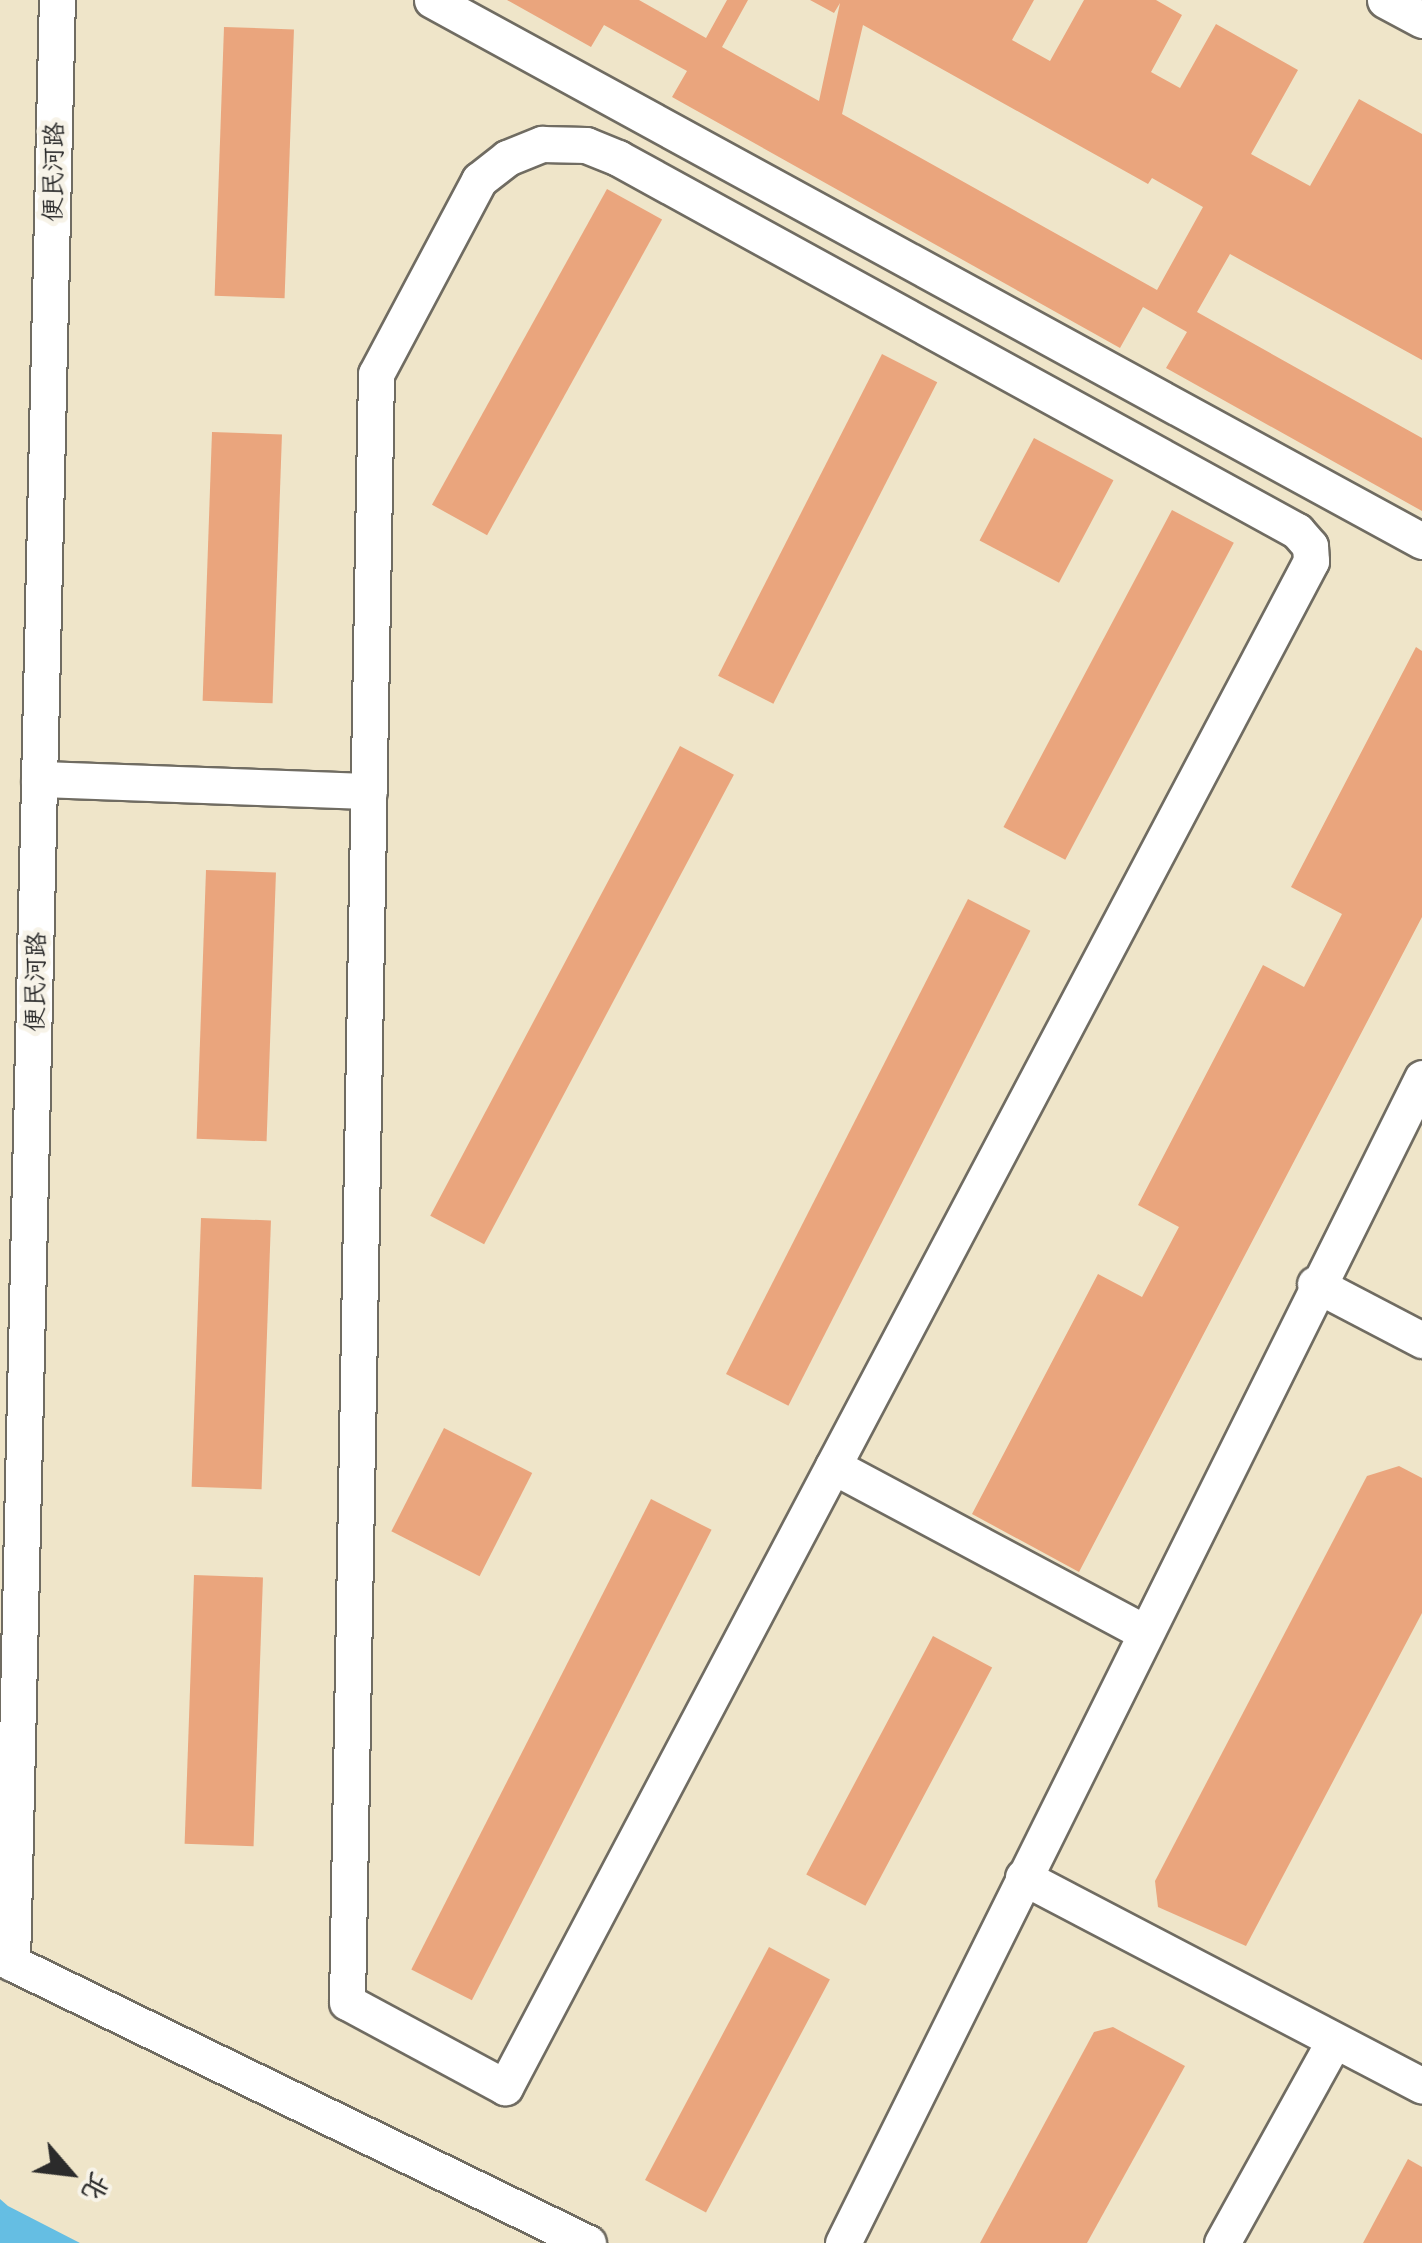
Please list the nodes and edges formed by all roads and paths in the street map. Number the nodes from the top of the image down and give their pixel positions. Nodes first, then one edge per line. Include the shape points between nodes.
1 (57, 0) edge
2 (432, 0) edge
3 (1385, 0) edge
4 (1422, 20) edge
5 (1422, 541) edge
6 (39, 779) junction
7 (369, 791) junction
8 (1422, 1078) edge
9 (1315, 1284) junction
10 (1422, 1340) edge
11 (833, 1466) junction
12 (1144, 1632) junction
13 (1024, 1877) junction
14 (6, 1960) edge
15 (1334, 2041) junction
16 (1422, 2086) edge
17 (588, 2243) edge
18 (843, 2243) edge
19 (1222, 2243) edge

1 - 6 street, 便民河路
2 - 5 street
3 - 4 street
6 - 7 street
6 - 14 street, 便民河路
7 - 11 street via 347,2002 505,2086
7 - 11 street via 376,374 479,180 507,158 542,144 586,145 618,158 1279,522 1310,546 1310,561
8 - 9 street
9 - 10 street
9 - 12 street
11 - 12 street
12 - 13 street
13 - 15 street
13 - 18 street
14 - 17 street
15 - 16 street
15 - 19 street

